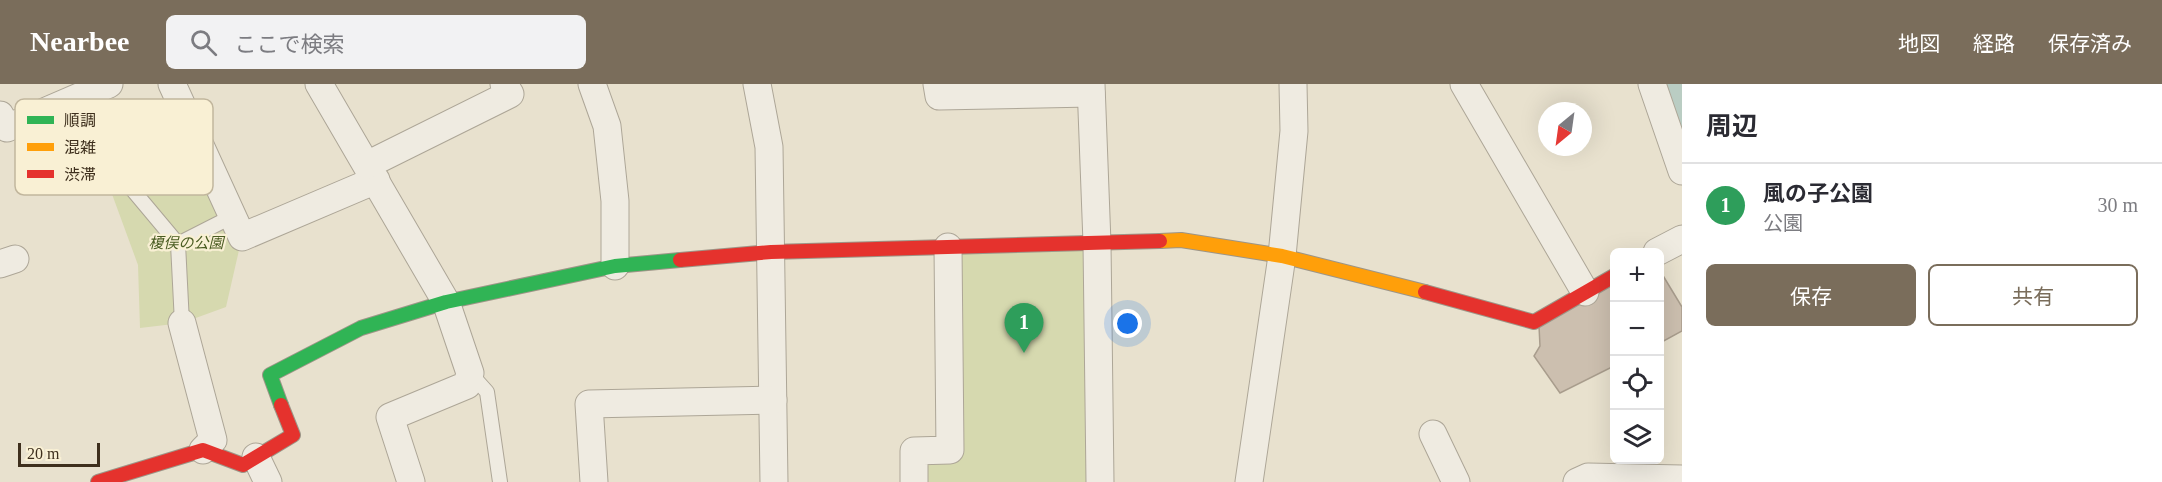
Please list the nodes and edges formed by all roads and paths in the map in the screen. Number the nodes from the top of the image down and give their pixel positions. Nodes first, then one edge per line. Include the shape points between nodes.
1 (172, 84) edge
2 (320, 84) edge
3 (504, 84) edge
4 (592, 84) edge
5 (757, 84) edge
6 (937, 84) edge
7 (1293, 84) edge
8 (1464, 84) edge
9 (1652, 84) edge
10 (1091, 88) edge
11 (97, 89) edge
12 (74, 99) edge
13 (179, 99) edge
14 (0, 116) edge
15 (15, 125) edge
16 (1674, 127) edge
17 (1682, 171) edge
18 (372, 173) junction
19 (213, 174) edge
20 (137, 195) edge
21 (232, 216) junction
22 (1682, 239) edge
23 (1097, 243) junction
24 (178, 244) junction
25 (948, 247) junction
26 (1664, 248) edge
27 (771, 252) junction
28 (1282, 256) junction
29 (615, 266) junction
30 (1610, 278) edge
31 (1585, 292) junction
32 (447, 302) junction
33 (182, 323) joint
34 (470, 373) junction
35 (773, 400) junction
36 (1433, 434) dead end
37 (203, 450) junction
38 (256, 457) junction
39 (1682, 478) edge
40 (98, 482) edge
41 (268, 482) edge
42 (411, 482) edge
43 (500, 482) edge
44 (594, 482) edge
45 (774, 482) edge
46 (914, 482) edge
47 (1100, 482) edge
48 (1249, 482) edge
49 (1456, 482) edge
50 (1577, 482) edge

1 - 13 street
2 - 18 street
3 - 18 street via 510,94
4 - 29 street via 607,126 615,201
5 - 27 street via 769,147
6 - 10 street via 939,96
7 - 28 street via 1294,131
8 - 31 street
9 - 16 street
10 - 23 street
11 - 12 street
14 - 15 street via 7,128
16 - 17 street
18 - 21 street via 242,237
18 - 32 street
19 - 21 street
20 - 24 lane
21 - 24 lane
22 - 26 street
23 - 25 street
23 - 28 street via 1181,240
23 - 47 street
24 - 33 lane
25 - 27 street
25 - 46 street via 950,450 914,451
27 - 29 street
27 - 35 street
28 - 31 street via 1534,322
28 - 48 street
29 - 32 street
30 - 31 street
32 - 34 street
32 - 38 street via 361,328 270,375 293,435
33 - 37 street via 213,440
34 - 42 street via 467,384 390,417
34 - 43 lane via 487,392
35 - 44 street via 589,404
35 - 45 street
36 - 49 street
37 - 38 street via 243,465
37 - 40 street
38 - 41 street
39 - 50 street via 1588,477

